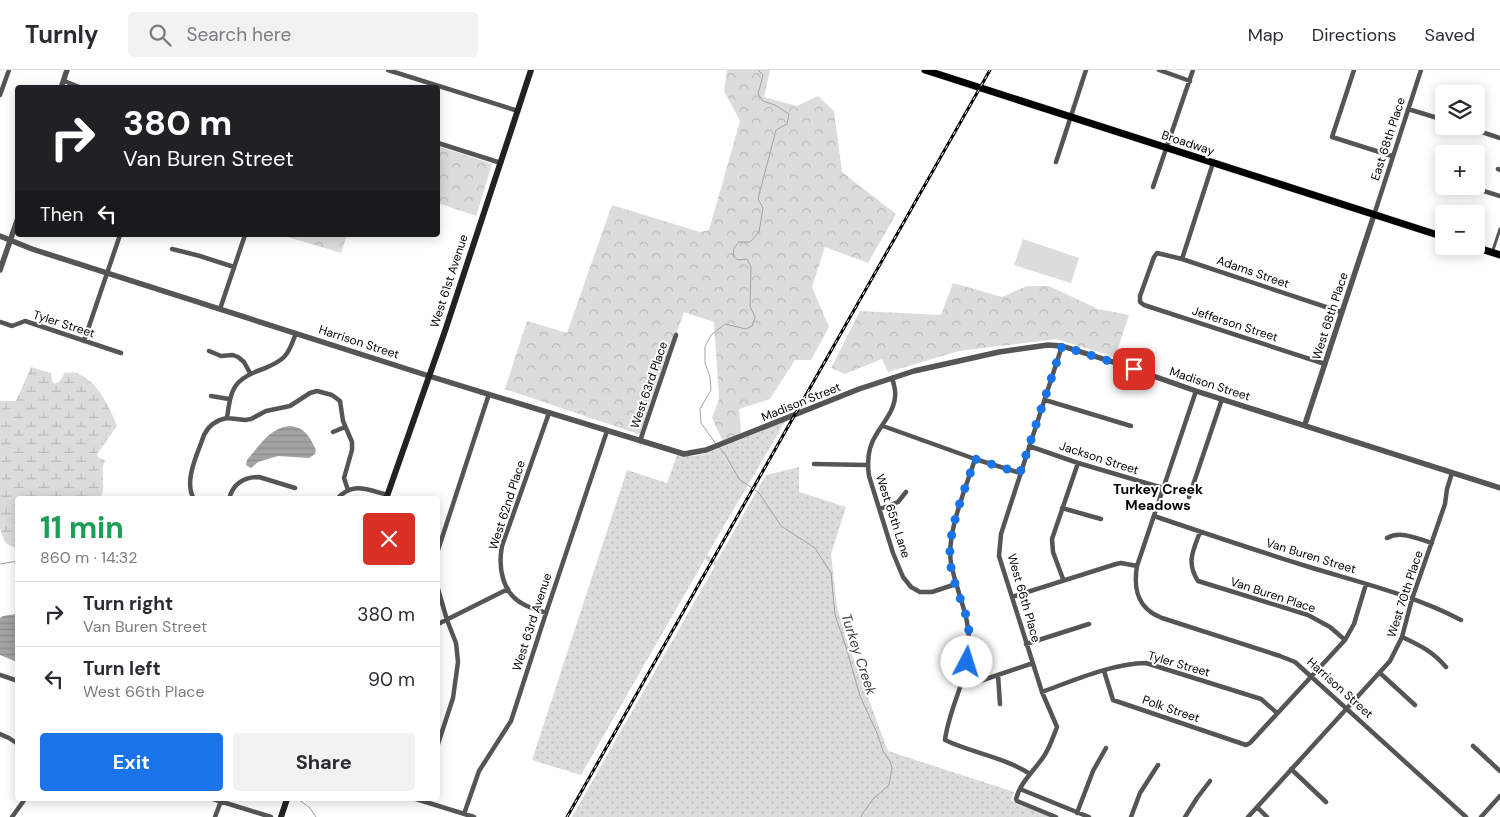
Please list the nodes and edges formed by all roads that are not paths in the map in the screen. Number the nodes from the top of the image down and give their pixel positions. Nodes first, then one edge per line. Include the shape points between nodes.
1 (9, 70) edge
2 (67, 70) edge
3 (388, 70) edge
4 (531, 70) edge
5 (925, 70) edge
6 (1086, 70) edge
7 (1159, 70) edge
8 (1193, 70) edge
9 (1354, 70) edge
10 (1421, 70) edge
11 (1190, 81) junction
12 (62, 84) edge
13 (436, 85) edge
14 (440, 86) edge
15 (0, 95) edge
16 (1408, 109) junction
17 (518, 111) junction
18 (1070, 117) junction
19 (1435, 117) edge
20 (1485, 133) edge
21 (1500, 138) edge
22 (440, 144) edge
23 (1167, 148) junction
24 (1392, 156) junction
25 (1056, 162) dead end
26 (501, 163) junction
27 (1213, 163) junction
28 (1153, 187) dead end
29 (1485, 191) edge
30 (1500, 196) edge
31 (1374, 214) junction
32 (15, 226) edge
33 (1500, 229) edge
34 (1435, 234) edge
35 (0, 236) edge
36 (119, 237) edge
37 (243, 237) edge
38 (10, 240) junction
39 (172, 249) dead end
40 (1496, 254) edge
41 (1182, 259) junction
42 (234, 267) junction
43 (0, 270) edge
44 (107, 273) junction
45 (1140, 302) joint
46 (220, 308) junction
47 (1341, 312) junction
48 (0, 322) edge
49 (296, 333) junction
50 (676, 335) dead end
51 (84, 342) junction
52 (1062, 346) junction
53 (209, 351) dead end
54 (121, 353) dead end
55 (1325, 364) junction
56 (250, 373) junction
57 (429, 376) junction
58 (892, 378) junction
59 (1196, 390) junction
60 (490, 394) junction
61 (211, 396) dead end
62 (230, 399) junction
63 (345, 399) dead end
64 (1222, 399) junction
65 (1045, 400) junction
66 (340, 401) junction
67 (549, 413) junction
68 (227, 418) junction
69 (1305, 424) junction
70 (883, 426) junction
71 (1131, 426) dead end
72 (345, 427) junction
73 (607, 431) junction
74 (333, 432) dead end
75 (640, 441) junction
76 (1029, 446) junction
77 (714, 448) joint
78 (975, 459) junction
79 (1078, 463) junction
80 (814, 464) dead end
81 (867, 465) junction
82 (1020, 473) junction
83 (1452, 473) junction
84 (295, 488) dead end
85 (1163, 488) junction
86 (1500, 488) edge
87 (348, 490) junction
88 (906, 492) dead end
89 (193, 496) edge
90 (230, 496) edge
91 (341, 496) edge
92 (384, 496) edge
93 (387, 496) edge
94 (1189, 497) dead end
95 (1062, 508) junction
96 (880, 510) junction
97 (1154, 516) junction
98 (1101, 519) dead end
99 (1200, 532) junction
100 (1387, 538) dead end
101 (1432, 543) junction
102 (440, 544) edge
103 (1137, 566) junction
104 (1064, 579) junction
105 (956, 584) junction
106 (1366, 584) junction
107 (508, 589) junction
108 (440, 596) edge
109 (1012, 597) junction
110 (1412, 599) junction
111 (546, 613) junction
112 (447, 620) junction
113 (1461, 620) dead end
114 (440, 623) edge
115 (1090, 624) dead end
116 (1402, 637) junction
117 (1345, 640) junction
118 (1026, 644) junction
119 (1033, 663) junction
120 (1446, 667) dead end
121 (1104, 671) junction
122 (1380, 673) junction
123 (0, 675) edge
124 (1311, 675) junction
125 (998, 676) junction
126 (963, 678) junction
127 (15, 680) edge
128 (1042, 692) junction
129 (1000, 704) dead end
130 (1415, 706) dead end
131 (1347, 708) junction
132 (1277, 713) junction
133 (0, 734) edge
134 (440, 738) edge
135 (15, 742) edge
136 (1473, 746) dead end
137 (1106, 748) dead end
138 (1158, 765) dead end
139 (1291, 769) junction
140 (1500, 771) edge
141 (1030, 774) junction
142 (1210, 781) dead end
143 (1020, 789) junction
144 (1500, 796) edge
145 (23, 801) edge
146 (221, 801) joint
147 (286, 801) edge
148 (424, 801) edge
149 (1326, 802) dead end
150 (1257, 807) junction
151 (1077, 813) junction
152 (464, 814) junction
153 (12, 817) edge
154 (216, 817) edge
155 (271, 817) edge
156 (281, 817) edge
157 (474, 817) edge
158 (1056, 817) edge
159 (1089, 817) edge
160 (1131, 817) edge
161 (1185, 817) edge
162 (1248, 817) edge
163 (1267, 817) edge
164 (1466, 817) edge
165 (1481, 817) edge

1 - 15 street
2 - 12 street
3 - 13 street
4 - 17 main road, West 61st Avenue
5 - 18 main road, Broadway
6 - 18 street
7 - 11 street
8 - 11 street
9 - 24 street via 1332,137
10 - 16 street, East 68th Place
11 - 23 street
14 - 17 street
16 - 19 street
16 - 24 street, East 68th Place
17 - 26 main road, West 61st Avenue
18 - 23 main road, Broadway
18 - 25 street
20 - 21 street
22 - 26 street
23 - 27 main road, Broadway
23 - 28 street
24 - 31 street, East 68th Place
26 - 57 main road, West 61st Avenue
27 - 31 main road, Broadway
27 - 41 street
29 - 30 street
31 - 34 main road, Broadway
31 - 47 street, West 68th Place
32 - 38 street
33 - 40 street
35 - 38 street, Harrison Street
36 - 44 street
37 - 42 street
38 - 43 street
38 - 44 street, Harrison Street
39 - 42 street
41 - 45 street, Adams Street via 1157,253
41 - 47 street, Adams Street
42 - 46 street
44 - 46 street, Harrison Street
44 - 51 street
45 - 55 street, Jefferson Street
46 - 49 street, Harrison Street
47 - 55 street, West 68th Place
48 - 51 street, Tyler Street via 12,326 25,321
49 - 56 street via 283,358
49 - 57 street, Harrison Street
50 - 75 street, West 63rd Place
51 - 54 street, Tyler Street
52 - 58 street, Madison Street via 1048,344 999,352
52 - 59 street, Madison Street
52 - 65 street, West 66th Place
53 - 56 street via 238,357
55 - 69 street, West 68th Place
56 - 62 street via 238,382
57 - 60 street, Harrison Street
57 - 93 main road, West 61st Avenue
58 - 70 street, West 65th Lane via 895,398
58 - 77 street, Madison Street
59 - 64 street, Madison Street
59 - 85 street
60 - 67 street, Harrison Street
60 - 102 street
61 - 62 street
62 - 68 street
63 - 66 street
64 - 69 street, Madison Street
64 - 94 street
65 - 71 street
65 - 76 street, West 66th Place
66 - 68 street via 318,391 290,406 266,411 251,420
66 - 72 street
67 - 73 street, Harrison Street
67 - 107 street, West 62nd Place via 502,546 502,576
68 - 89 street via 214,422 204,435 189,482
69 - 83 street, Madison Street
70 - 78 street
70 - 81 street, West 65th Lane via 870,448
72 - 74 street
72 - 87 street via 352,446 344,478
73 - 75 street, Harrison Street
73 - 111 street, West 63rd Avenue
75 - 77 street, Harrison Street via 684,454
76 - 79 street, Jackson Street
76 - 82 street, West 66th Place
78 - 82 street
78 - 105 street via 953,529 950,560
79 - 85 street, Jackson Street
79 - 95 street
80 - 81 street
81 - 96 street, West 65th Lane
82 - 109 street, West 66th Place via 1000,547 1000,561
83 - 86 street, Madison Street
83 - 101 street, West 70th Place
84 - 90 street via 253,477 243,480
85 - 97 street
87 - 91 street
87 - 92 street via 358,488
88 - 96 street via 898,502
95 - 98 street
95 - 104 street via 1052,539 1053,552
96 - 105 street, West 65th Lane via 903,578 911,587 920,592 932,592
97 - 99 street, Van Buren Street
97 - 103 street
99 - 106 street, Van Buren Street
99 - 117 street, Van Buren Place via 1191,556 1198,581 1308,615
100 - 101 street via 1394,534 1406,535
101 - 110 street, West 70th Place
103 - 104 street via 1121,563
103 - 124 street, Harrison Street via 1138,595 1146,609 1162,618 1280,656 1295,662
104 - 109 street
105 - 126 street via 969,636
106 - 110 street, Van Buren Street
106 - 117 street via 1354,624
107 - 111 street via 523,604
107 - 112 street
108 - 112 street
109 - 118 street, West 66th Place
110 - 113 street, Van Buren Street
110 - 116 street, West 70th Place
111 - 152 street, West 63rd Avenue via 511,721 479,771
112 - 114 street
112 - 134 street via 456,643 458,662 453,698
115 - 118 street
116 - 120 street via 1424,647
116 - 122 street, West 70th Place
117 - 124 street
118 - 119 street, West 66th Place
119 - 125 street
119 - 128 street, West 66th Place
121 - 128 street, Tyler Street
121 - 132 street, Tyler Street via 1146,663 1261,699
121 - 132 street, Polk Street via 1114,700 1246,745
122 - 130 street
122 - 131 street, West 70th Place
123 - 127 street
124 - 131 street, Harrison Street
124 - 132 street
125 - 126 street via 980,681
125 - 129 street
126 - 141 street via 944,740 1018,766
128 - 141 street, West 66th Place via 1057,727 1044,757
131 - 139 street, West 70th Place
131 - 164 street, Harrison Street
133 - 135 street
136 - 140 street
137 - 151 street via 1093,771
138 - 160 street via 1140,793
139 - 149 street
139 - 150 street, West 70th Place
141 - 143 street, West 66th Place
142 - 161 street
143 - 151 street
143 - 158 street via 1017,801
144 - 165 street
145 - 153 street
146 - 154 street
146 - 155 street
147 - 156 main road
148 - 152 street
150 - 162 street, West 70th Place
150 - 163 street
151 - 159 street
152 - 157 street

